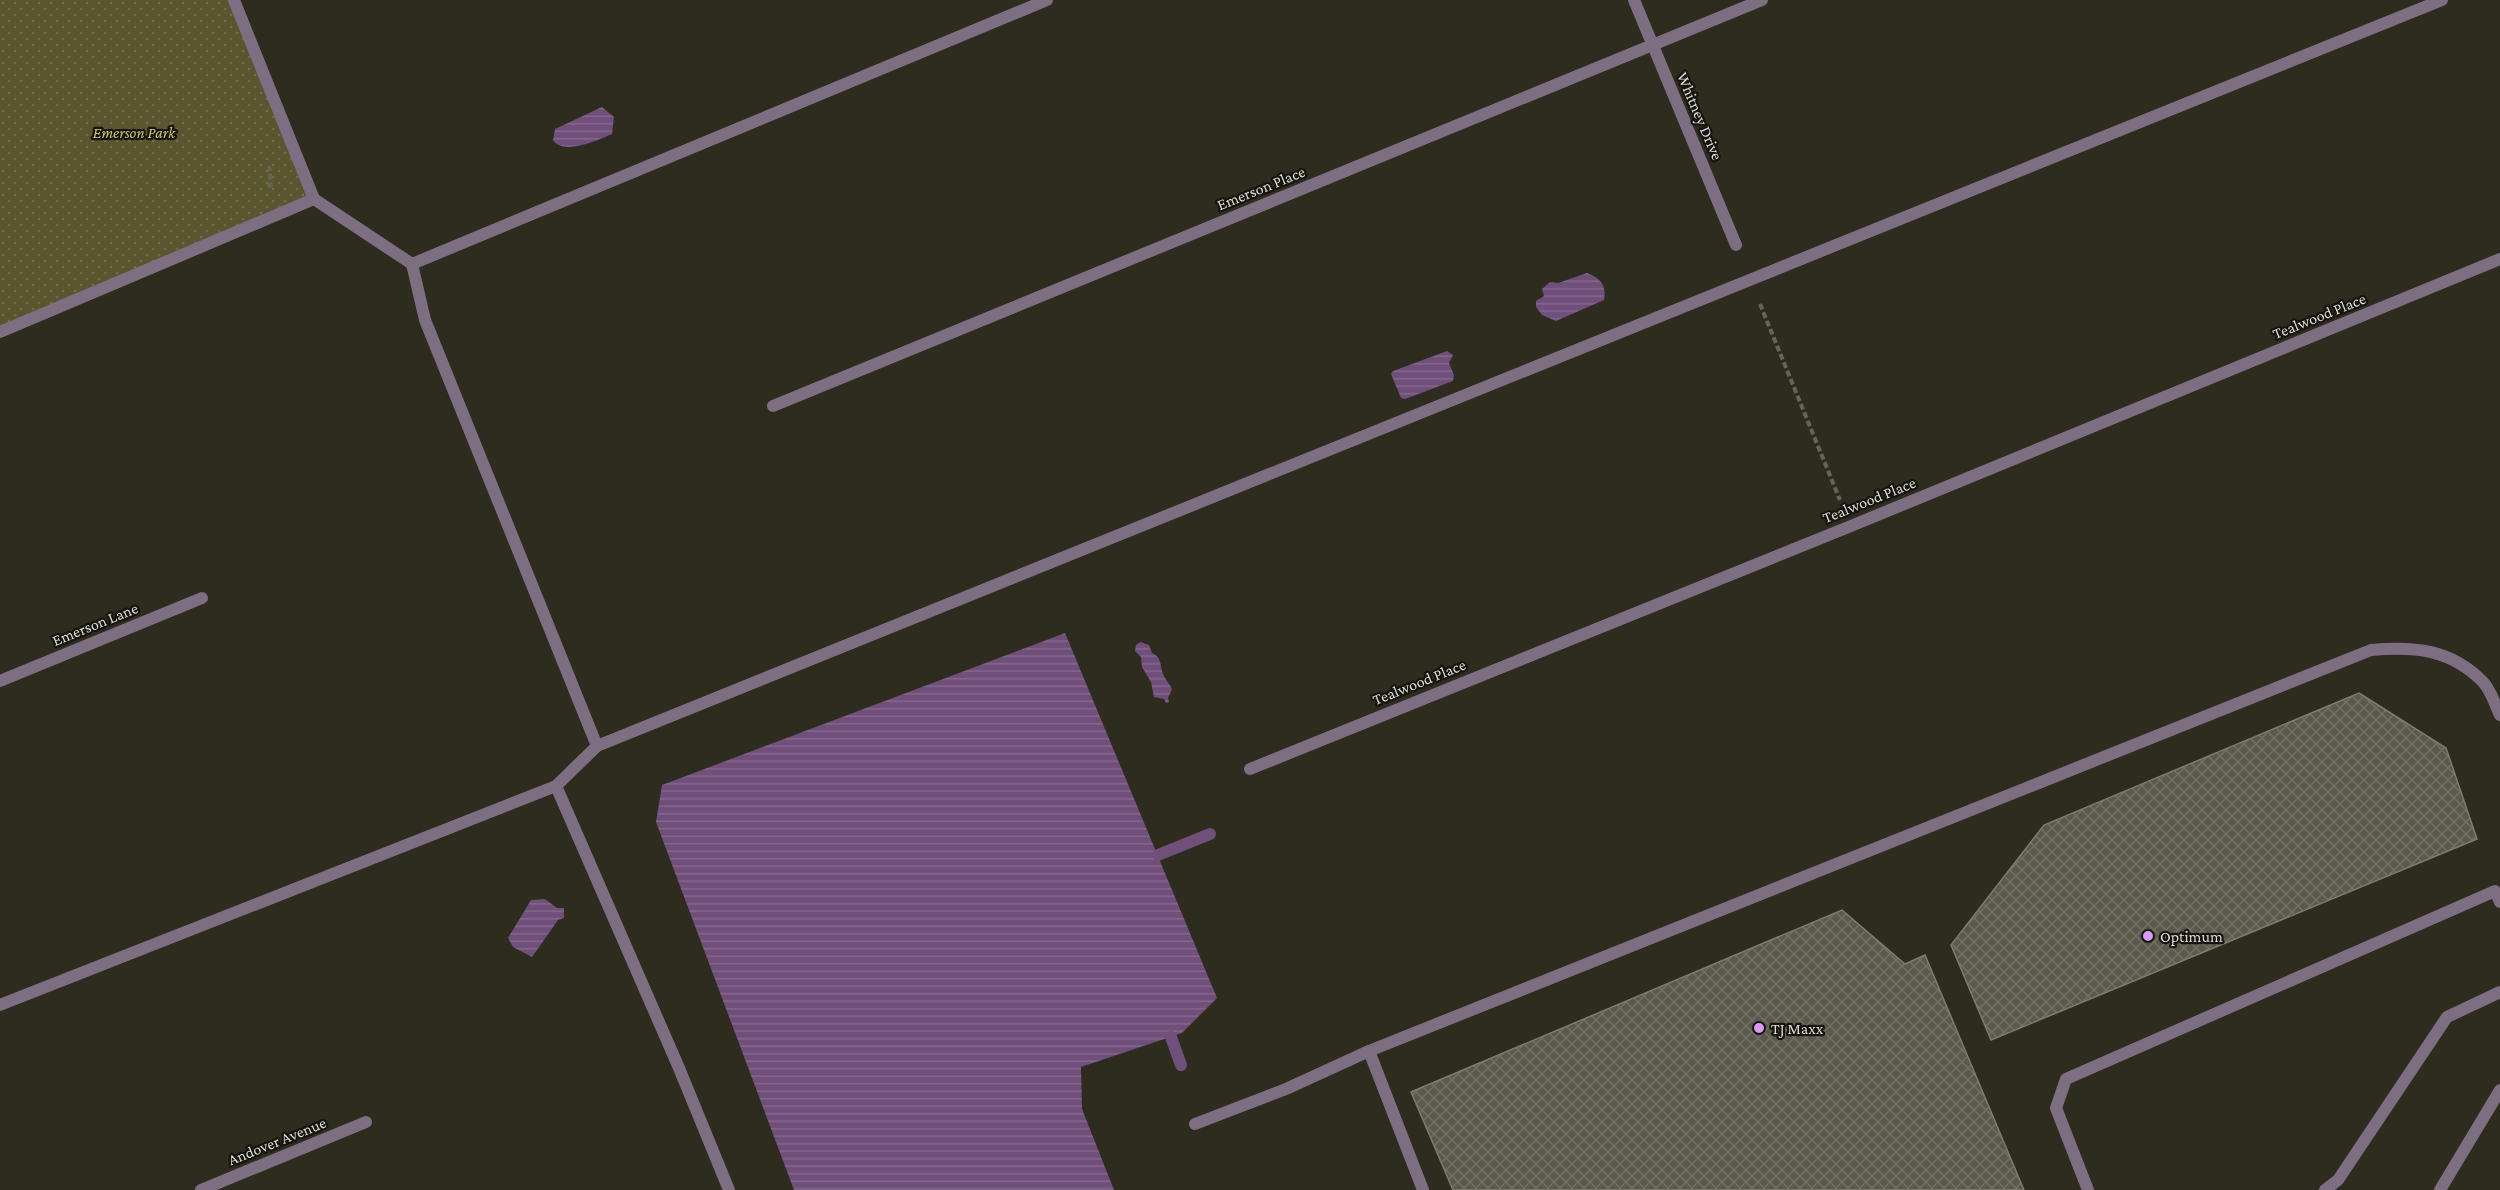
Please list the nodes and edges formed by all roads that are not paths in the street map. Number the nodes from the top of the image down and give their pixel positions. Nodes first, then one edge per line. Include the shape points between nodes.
1 (234, 0) edge
2 (1047, 0) edge
3 (1634, 0) edge
4 (1762, 0) edge
5 (2442, 0) edge
6 (1652, 45) junction
7 (314, 200) junction
8 (1736, 245) dead end
9 (2500, 259) edge
10 (412, 264) junction
11 (0, 332) edge
12 (773, 406) dead end
13 (202, 598) dead end
14 (0, 681) edge
15 (2500, 715) edge
16 (597, 746) junction
17 (1250, 769) dead end
18 (556, 786) junction
19 (2498, 894) edge
20 (2500, 992) edge
21 (0, 1005) edge
22 (1369, 1051) junction
23 (2500, 1090) edge
24 (366, 1122) dead end
25 (1195, 1124) dead end
26 (201, 1190) edge
27 (729, 1190) edge
28 (1423, 1190) edge
29 (2088, 1190) edge
30 (2325, 1190) edge
31 (2440, 1190) edge

1 - 7 street
2 - 10 street
3 - 6 street, Whitney Drive
4 - 6 street, Emerson Place
5 - 16 street
6 - 8 street, Whitney Drive
6 - 12 street, Emerson Place
7 - 10 street
7 - 11 street
9 - 17 street, Tealwood Place
10 - 16 street via 425,320
13 - 14 street, Emerson Lane
15 - 22 street via 2485,683 2444,655 2406,647 2371,650
16 - 18 street
18 - 21 street
18 - 27 street
19 - 29 street via 2066,1079 2056,1108
20 - 30 street via 2447,1017 2338,1180
22 - 25 street
22 - 28 street
23 - 31 street
24 - 26 street, Andover Avenue

